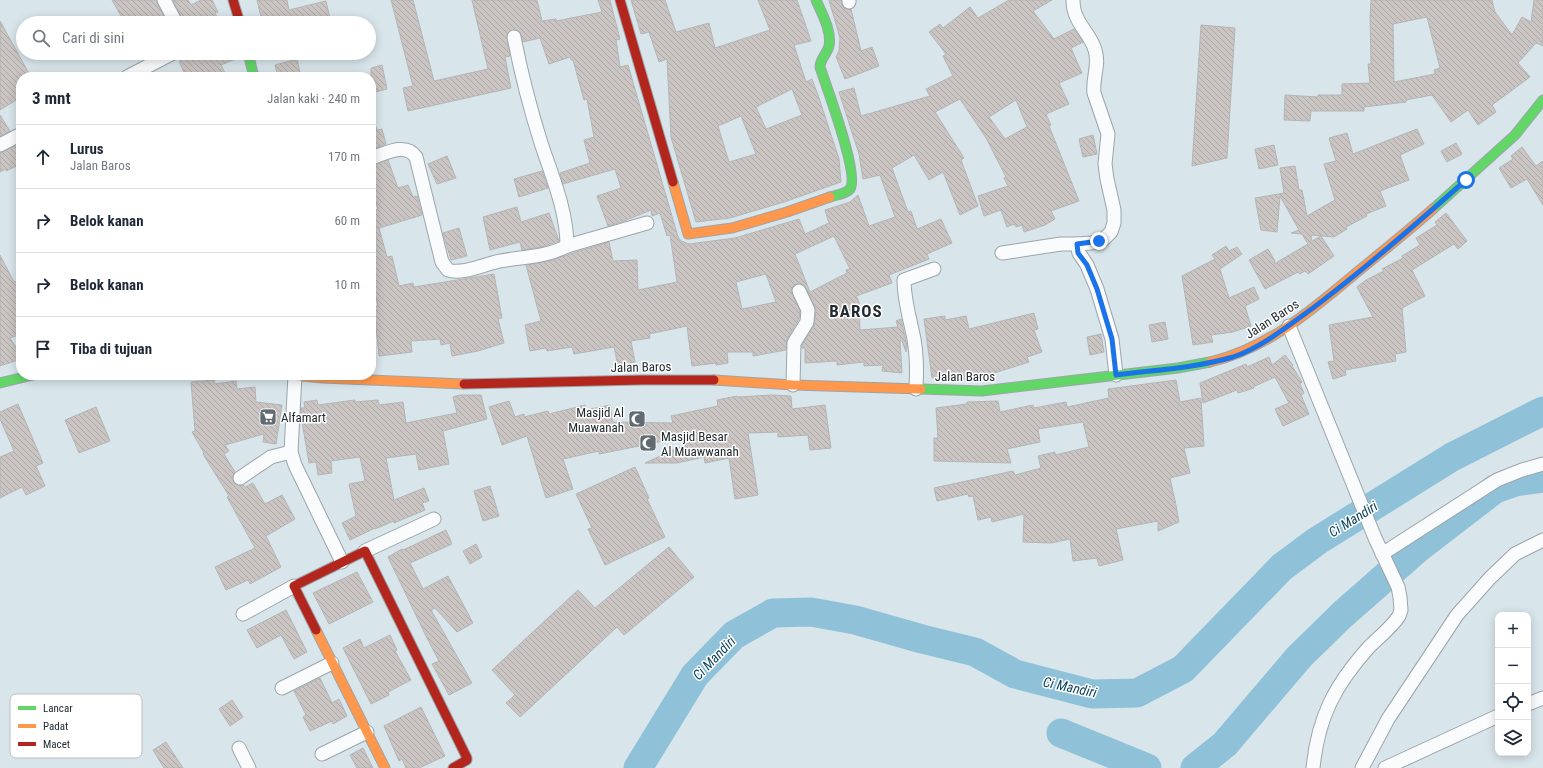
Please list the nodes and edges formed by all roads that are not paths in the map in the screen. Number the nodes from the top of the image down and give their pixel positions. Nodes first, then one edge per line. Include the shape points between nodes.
1 (164, 0) edge
2 (233, 0) edge
3 (620, 0) edge
4 (816, 0) edge
5 (1072, 0) edge
6 (172, 16) edge
7 (238, 16) edge
8 (514, 37) dead end
9 (160, 60) edge
10 (250, 60) edge
11 (137, 72) edge
12 (253, 72) edge
13 (1543, 100) edge
14 (16, 137) edge
15 (0, 145) edge
16 (376, 157) edge
17 (647, 223) dead end
18 (1077, 244) junction
19 (567, 246) junction
20 (1002, 253) dead end
21 (934, 269) dead end
22 (798, 291) dead end
23 (1289, 326) junction
24 (1116, 375) junction
25 (16, 379) edge
26 (295, 380) edge
27 (376, 380) edge
28 (0, 383) edge
29 (793, 384) junction
30 (916, 389) junction
31 (291, 452) junction
32 (1543, 464) edge
33 (240, 478) dead end
34 (434, 519) dead end
35 (1543, 540) edge
36 (365, 551) junction
37 (1382, 554) junction
38 (342, 562) junction
39 (294, 586) junction
40 (243, 614) dead end
41 (332, 663) junction
42 (282, 688) dead end
43 (1543, 698) edge
44 (1531, 703) edge
45 (1495, 717) edge
46 (367, 732) junction
47 (239, 748) dead end
48 (322, 754) dead end
49 (250, 768) edge
50 (385, 768) edge
51 (453, 768) edge
52 (1312, 768) edge
53 (1362, 768) edge
54 (1385, 768) edge

1 - 6 street
2 - 7 main road
3 - 4 main road via 688,234 732,228 787,212 846,192 852,185 848,157 820,67 820,59 827,51 829,40
5 - 18 street via 1076,17 1094,44 1096,52 1097,64 1093,87 1108,134 1106,164 1115,219 1111,232 1104,239
8 - 19 street via 523,79 563,213
9 - 11 street
10 - 12 main road
13 - 23 main road, Jalan Baros via 1515,135 1460,185 1363,268
14 - 15 street
16 - 19 street via 406,149 416,157 442,262 452,272 545,254
17 - 19 street
18 - 20 street
18 - 24 street via 1078,253 1087,265 1097,289 1112,339
21 - 30 street via 904,280 917,364
22 - 29 street via 808,310 807,322 794,343
23 - 24 main road, Jalan Baros via 1257,346 1234,356 1178,368
23 - 37 street
24 - 30 main road, Jalan Baros via 982,391
25 - 28 main road
26 - 31 street
27 - 29 main road, Jalan Baros via 462,384 642,380 719,380
29 - 30 main road, Jalan Baros
31 - 33 street via 271,457
31 - 38 street
32 - 37 street via 1497,480
34 - 36 street
35 - 53 street via 1515,554 1457,615 1388,720
36 - 38 main road
36 - 51 main road via 467,758
37 - 52 street via 1398,587 1401,610 1399,616 1350,670 1334,694 1323,716
38 - 39 main road
39 - 40 street
39 - 41 main road
41 - 42 street
41 - 46 main road
43 - 44 street
45 - 54 street
46 - 48 street
46 - 50 main road
47 - 49 street

